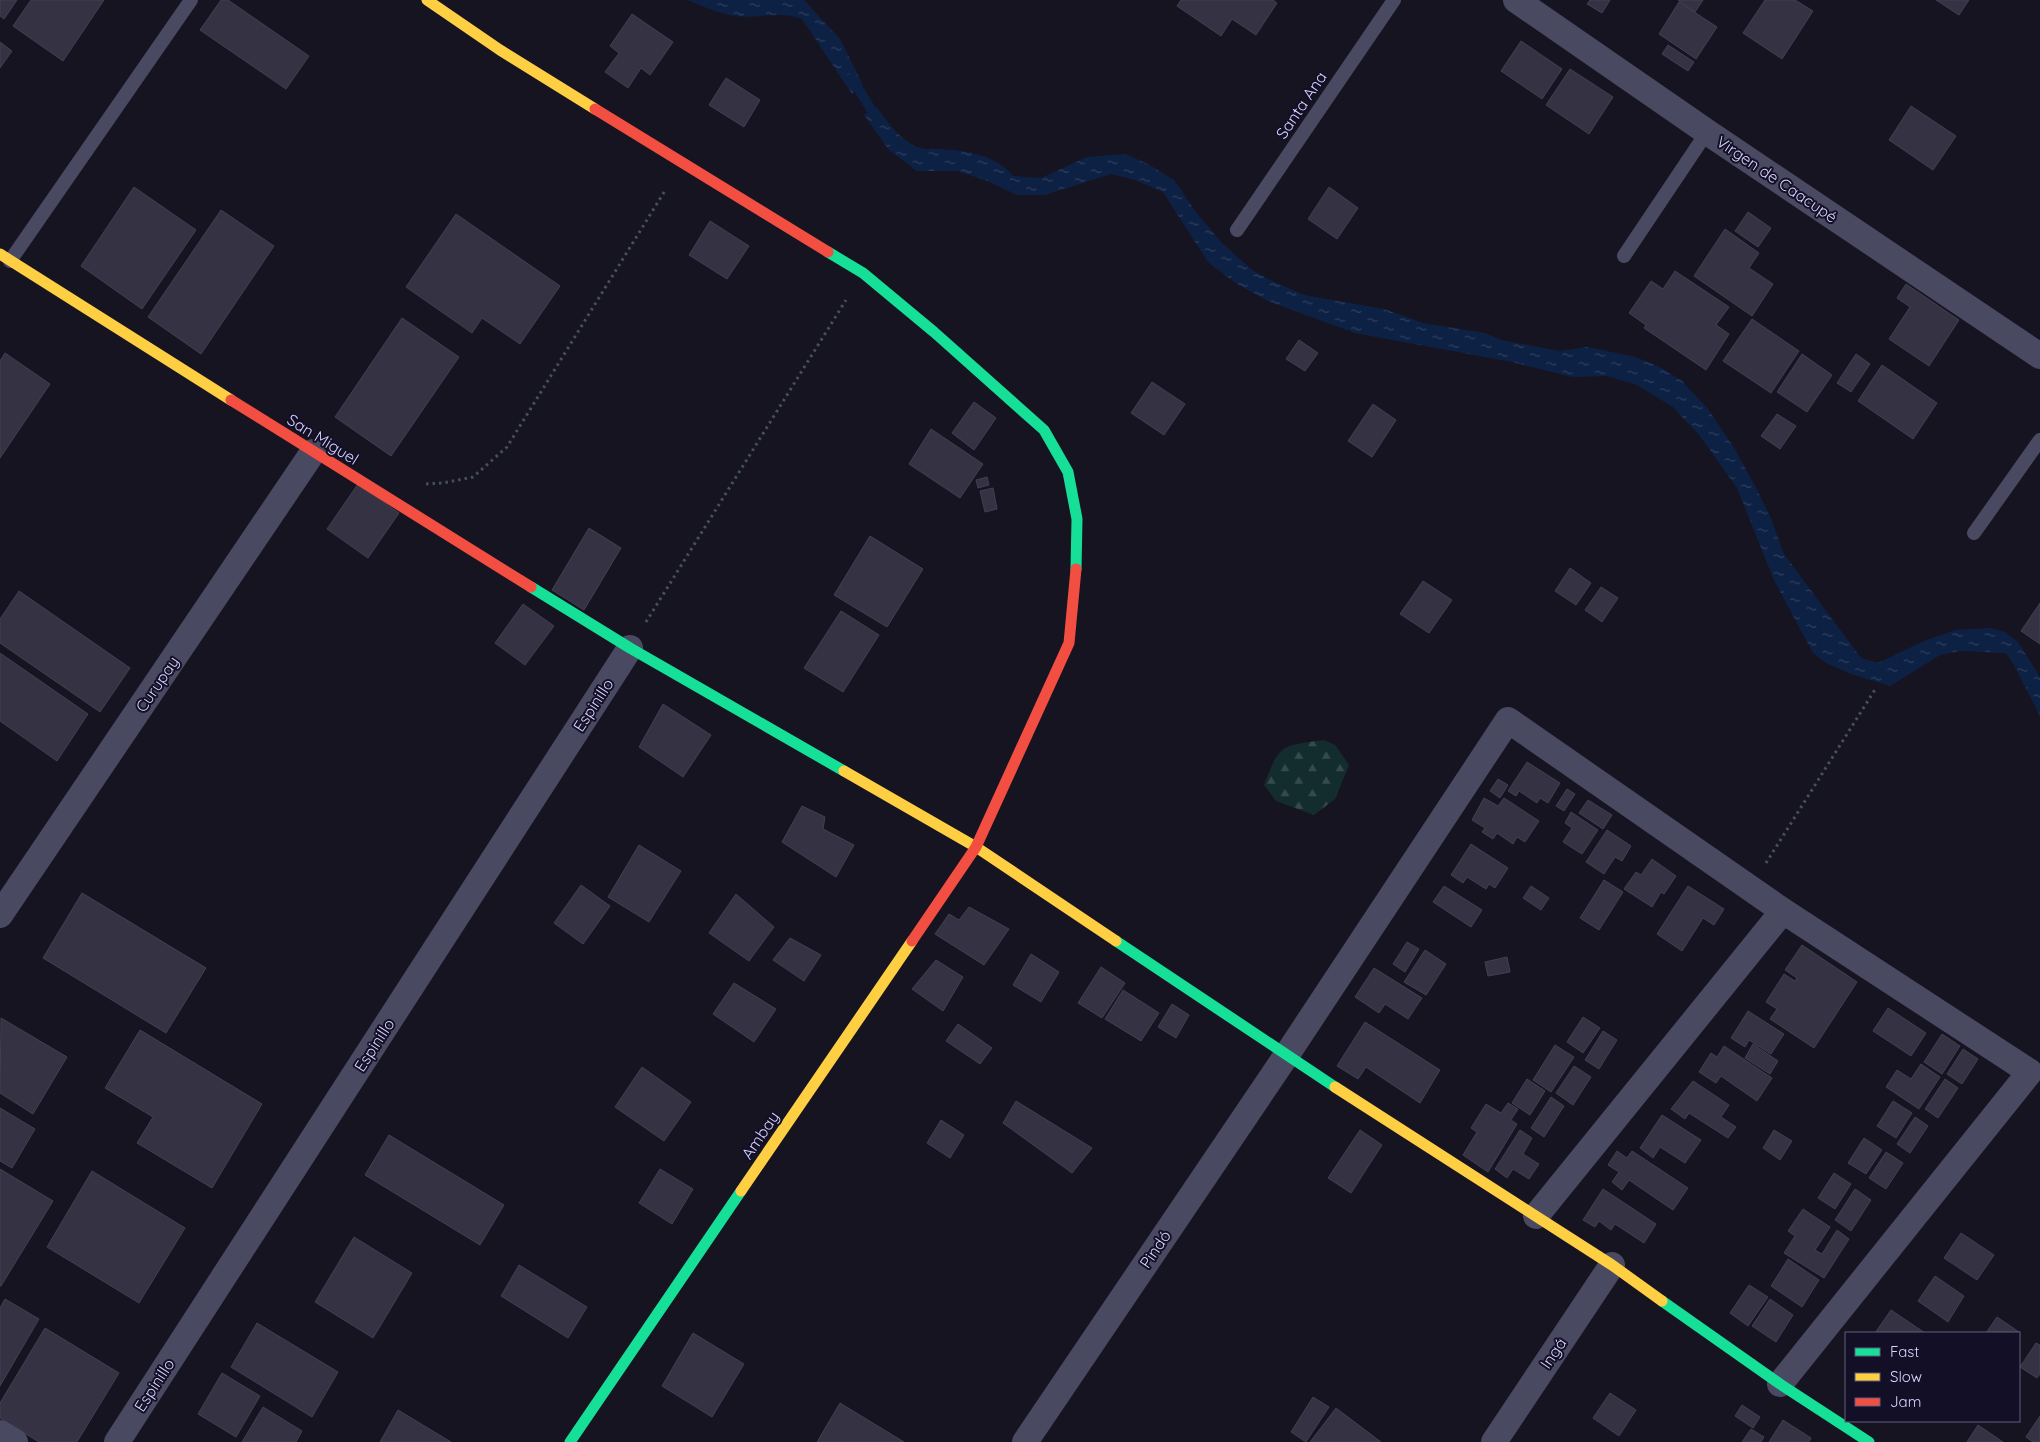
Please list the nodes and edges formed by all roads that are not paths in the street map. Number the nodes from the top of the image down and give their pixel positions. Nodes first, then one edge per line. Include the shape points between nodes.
1 (191, 0) edge
2 (427, 0) edge
3 (1394, 0) edge
4 (1516, 0) edge
5 (1707, 132) junction
6 (1237, 230) dead end
7 (1624, 256) dead end
8 (5, 258) edge
9 (2040, 356) edge
10 (2040, 440) edge
11 (313, 452) junction
12 (1974, 533) dead end
13 (630, 648) junction
14 (976, 847) junction
15 (1782, 911) junction
16 (0, 915) edge
17 (1286, 1056) junction
18 (1536, 1216) junction
19 (1612, 1264) junction
20 (1780, 1384) junction
21 (0, 1433) edge
22 (15, 1442) edge
23 (117, 1442) edge
24 (570, 1442) edge
25 (1025, 1442) edge
26 (1494, 1442) edge
27 (1869, 1442) edge

1 - 8 lane
2 - 14 street, Ambay via 500,50 863,274 1044,430 1068,472 1077,519 1069,643
3 - 6 lane, Santa Ana
4 - 5 street, Virgen de Caacupé
5 - 7 lane
5 - 9 street, Virgen de Caacupé
8 - 11 street, San Miguel
10 - 12 lane
11 - 13 street, San Miguel
11 - 16 street, Curupay
13 - 14 street, San Miguel
13 - 23 street, Espinillo
14 - 17 street, San Miguel
14 - 24 street, Ambay
15 - 17 street, Pindó via 1508,720
15 - 18 street
15 - 20 street via 2030,1072
17 - 18 street, San Miguel
17 - 25 street, Pindó
18 - 19 street, San Miguel
19 - 20 street, San Miguel
19 - 26 street, Ingá
20 - 27 street, San Miguel
21 - 22 street

